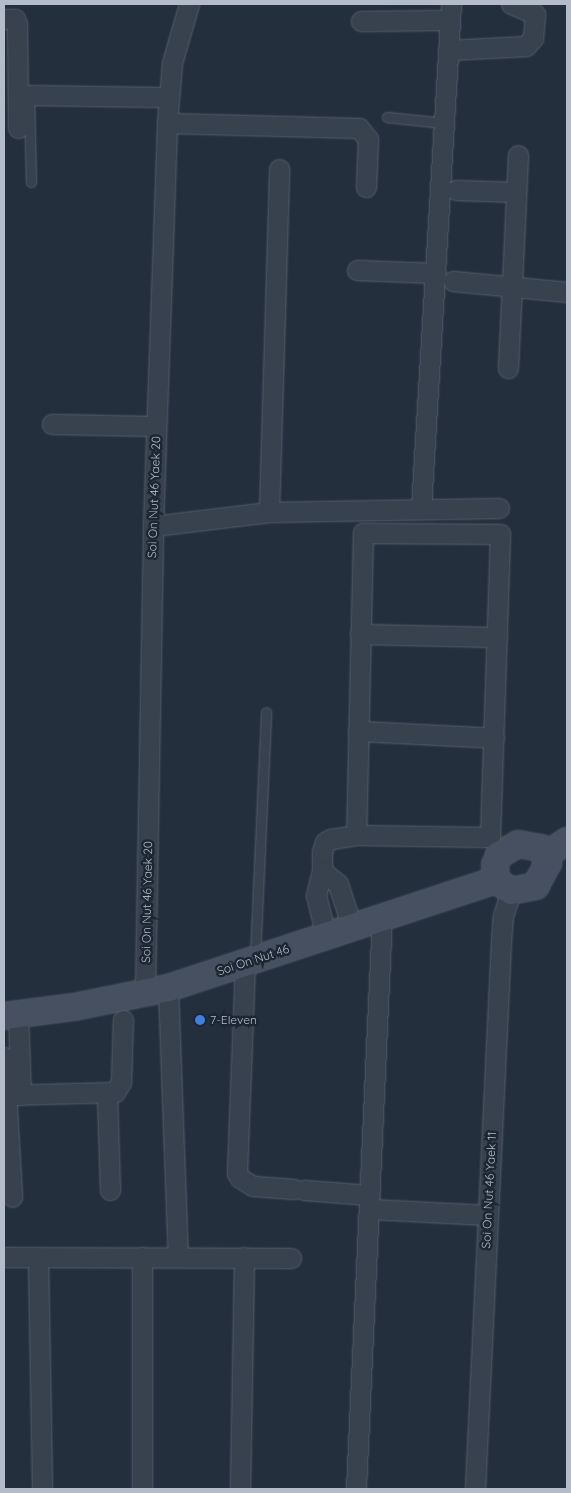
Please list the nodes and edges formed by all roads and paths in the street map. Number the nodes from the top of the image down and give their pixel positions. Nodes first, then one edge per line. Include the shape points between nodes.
1 (188, 4) edge
2 (511, 4) edge
3 (451, 12) edge
4 (4, 19) edge
5 (361, 21) dead end
6 (449, 50) junction
7 (24, 95) junction
8 (168, 97) junction
9 (387, 117) dead end
10 (445, 123) junction
11 (167, 124) junction
12 (18, 128) dead end
13 (518, 155) dead end
14 (278, 169) dead end
15 (30, 182) dead end
16 (366, 187) dead end
17 (456, 190) dead end
18 (516, 192) junction
19 (357, 270) dead end
20 (436, 273) junction
21 (453, 281) dead end
22 (512, 284) junction
23 (567, 292) edge
24 (508, 368) dead end
25 (52, 424) dead end
26 (156, 426) junction
27 (421, 508) junction
28 (499, 508) dead end
29 (269, 512) junction
30 (153, 526) junction
31 (360, 634) junction
32 (497, 637) junction
33 (266, 712) dead end
34 (358, 731) junction
35 (494, 738) junction
36 (356, 836) junction
37 (557, 848) edge
38 (322, 871) junction
39 (503, 885) junction
40 (382, 917) junction
41 (352, 927) junction
42 (326, 936) junction
43 (250, 961) junction
44 (157, 990) junction
45 (11, 1016) edge
46 (123, 1020) dead end
47 (4, 1057) edge
48 (108, 1094) junction
49 (13, 1095) junction
50 (5, 1119) edge
51 (110, 1190) dead end
52 (12, 1197) dead end
53 (370, 1202) junction
54 (488, 1215) junction
55 (4, 1257) edge
56 (38, 1257) junction
57 (142, 1257) junction
58 (178, 1257) junction
59 (244, 1257) junction
60 (291, 1258) dead end
61 (42, 1489) edge
62 (142, 1489) edge
63 (240, 1489) edge
64 (356, 1489) edge
65 (475, 1489) edge

1 - 8 street, Soi On Nut 46 Yaek 20 via 172,62
2 - 6 street via 535,14 534,38 526,46
3 - 5 street
3 - 6 street
4 - 7 street via 15,19 18,24
6 - 10 street
7 - 8 street
7 - 12 street
7 - 15 lane
8 - 11 street, Soi On Nut 46 Yaek 20
9 - 10 lane
10 - 20 street
11 - 16 street via 359,128 368,139
11 - 26 street, Soi On Nut 46 Yaek 20
13 - 18 street
14 - 29 street
17 - 18 street
18 - 22 street
19 - 20 street
20 - 27 street
21 - 22 street
22 - 23 street
22 - 24 street
25 - 26 street
26 - 30 street, Soi On Nut 46 Yaek 20
27 - 28 street
27 - 29 street
29 - 30 street
30 - 44 street, Soi On Nut 46 Yaek 20
31 - 32 street
31 - 32 street via 362,533 500,534
31 - 34 street
32 - 35 street
33 - 43 lane
34 - 35 street
34 - 36 street
35 - 36 street via 490,837
36 - 38 street via 325,842
37 - 39 street, Soi On Nut 46 via 536,886
37 - 39 street via 530,844 508,848 495,865
38 - 41 street via 338,884
38 - 42 street via 316,895
39 - 40 street, Soi On Nut 46
39 - 54 street, Soi On Nut 46 Yaek 11
40 - 41 street, Soi On Nut 46
40 - 53 street
41 - 42 street, Soi On Nut 46
42 - 43 street, Soi On Nut 46
43 - 44 street, Soi On Nut 46
43 - 53 street via 237,1172 240,1178 253,1186
44 - 45 street, Soi On Nut 46
44 - 58 street, Soi On Nut 46 Yaek 20
45 - 49 street
46 - 48 street via 121,1082 115,1092
47 - 49 street
48 - 49 street
48 - 51 street
49 - 50 street
50 - 52 street
53 - 54 street
53 - 64 street
54 - 65 street, Soi On Nut 46 Yaek 11
55 - 56 street
56 - 57 street
56 - 61 street
57 - 58 street
57 - 62 street
58 - 59 street
59 - 60 street
59 - 63 street

